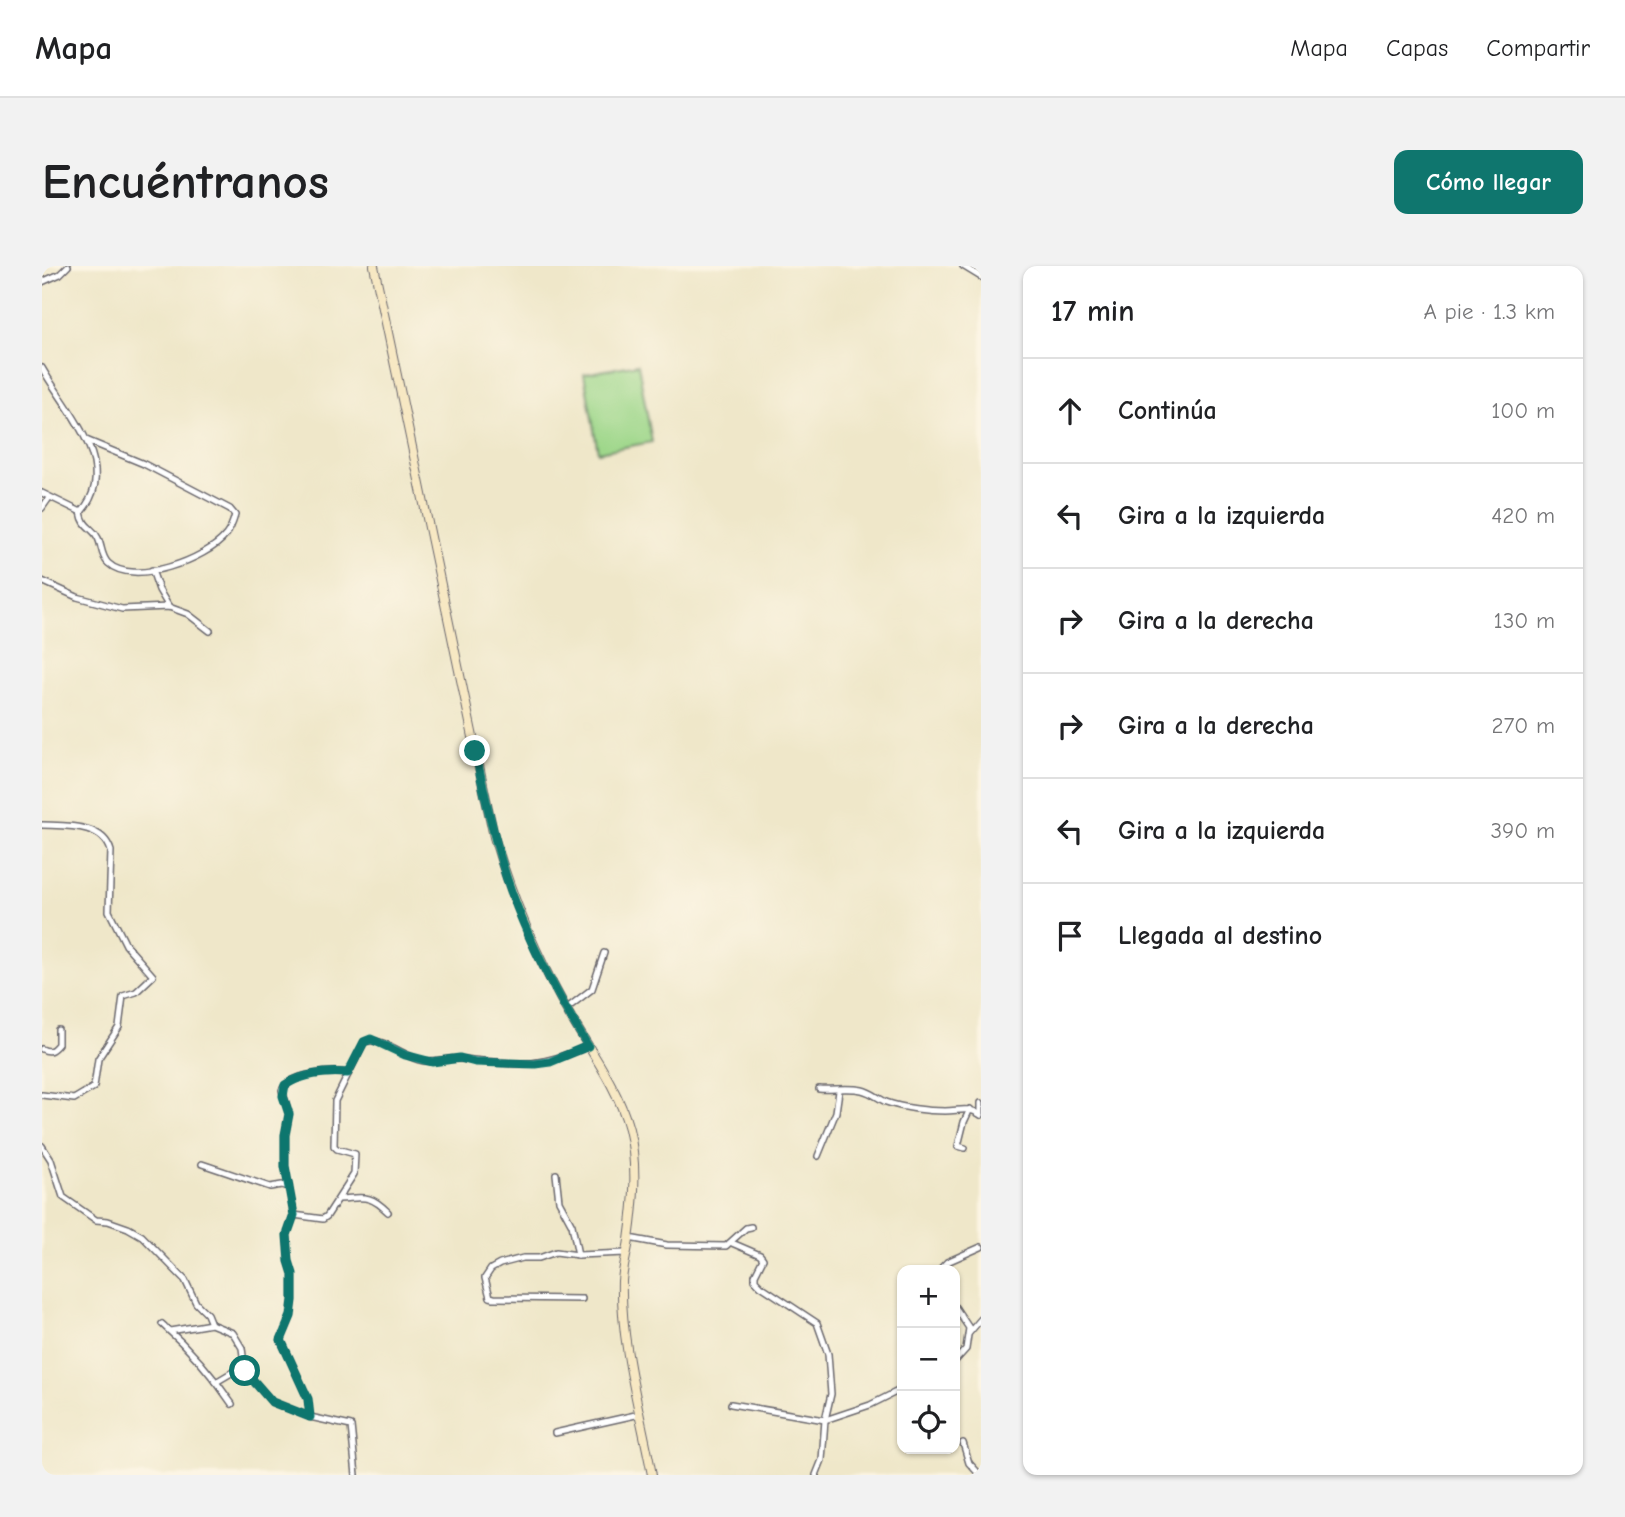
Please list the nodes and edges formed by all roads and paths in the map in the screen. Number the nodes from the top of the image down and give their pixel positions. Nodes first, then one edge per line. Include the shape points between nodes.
1 (68, 266) edge
2 (374, 266) edge
3 (963, 266) edge
4 (981, 277) edge
5 (42, 282) edge
6 (42, 368) edge
7 (86, 440) junction
8 (42, 493) edge
9 (49, 498) junction
10 (42, 508) edge
11 (81, 512) junction
12 (152, 570) junction
13 (42, 581) edge
14 (169, 607) junction
15 (210, 631) dead end
16 (42, 825) edge
17 (604, 953) dead end
18 (566, 1009) junction
19 (58, 1030) dead end
20 (588, 1046) junction
21 (42, 1049) edge
22 (348, 1073) junction
23 (819, 1089) dead end
24 (839, 1091) junction
25 (42, 1095) edge
26 (981, 1103) edge
27 (970, 1109) junction
28 (981, 1115) edge
29 (42, 1146) edge
30 (965, 1148) dead end
31 (818, 1156) dead end
32 (202, 1164) dead end
33 (556, 1174) dead end
34 (289, 1186) junction
35 (340, 1199) junction
36 (388, 1212) dead end
37 (294, 1215) junction
38 (751, 1227) dead end
39 (629, 1238) junction
40 (732, 1243) junction
41 (981, 1247) edge
42 (626, 1253) junction
43 (578, 1255) junction
44 (944, 1265) edge
45 (582, 1298) dead end
46 (960, 1313) edge
47 (981, 1319) edge
48 (162, 1324) dead end
49 (211, 1324) junction
50 (170, 1331) junction
51 (969, 1333) junction
52 (960, 1356) edge
53 (243, 1366) junction
54 (216, 1381) junction
55 (898, 1391) edge
56 (232, 1404) dead end
57 (731, 1404) dead end
58 (640, 1415) junction
59 (310, 1417) junction
60 (825, 1420) junction
61 (555, 1433) dead end
62 (963, 1443) dead end
63 (356, 1475) edge
64 (652, 1475) edge
65 (816, 1475) edge
66 (980, 1475) edge

1 - 5 street
2 - 18 main road via 494,837 516,906
3 - 4 street
6 - 7 street
7 - 11 street via 97,473 95,491
7 - 12 street via 144,464 235,515 217,544 170,568
8 - 9 street
9 - 10 street
9 - 11 street
11 - 12 street via 109,565
12 - 14 street
13 - 14 street via 77,597 122,609
14 - 15 street via 188,614
16 - 25 street via 93,830 108,842 109,911 126,945 153,976 136,992 123,996 119,1027 98,1059 94,1087 74,1099
17 - 18 street via 592,989
18 - 20 main road
19 - 21 street via 53,1050
20 - 22 street via 535,1064 460,1058 432,1062 371,1039 364,1042
20 - 39 main road via 618,1100 634,1154
22 - 34 street via 295,1078 285,1085
22 - 35 street via 335,1101 334,1146 356,1157 355,1174
23 - 24 street
24 - 27 street via 855,1088 910,1107
24 - 31 street via 836,1112
26 - 28 street
27 - 28 street
27 - 30 street via 958,1146
29 - 49 street via 63,1198 96,1220 128,1227 150,1243 189,1285
32 - 34 street via 270,1187
33 - 43 street via 559,1201 572,1224
34 - 37 street
35 - 36 street via 369,1198
35 - 37 street via 323,1219
37 - 59 street via 287,1235 293,1300 281,1340 308,1399
38 - 40 street
39 - 40 street via 667,1245
39 - 42 main road
40 - 60 street via 763,1259 755,1275 761,1286 817,1323 832,1379
41 - 44 street
42 - 43 street
42 - 58 main road via 623,1316
43 - 45 street via 556,1252 523,1258 500,1264 485,1278 494,1298
46 - 51 street
47 - 51 street
48 - 50 street
49 - 50 street
49 - 53 street via 238,1340
50 - 54 street
51 - 52 street
53 - 54 street
53 - 59 street via 272,1402
54 - 56 street
55 - 60 street
57 - 60 street
58 - 61 street
58 - 64 main road
59 - 63 street via 351,1426
60 - 65 street
62 - 66 street via 969,1463

